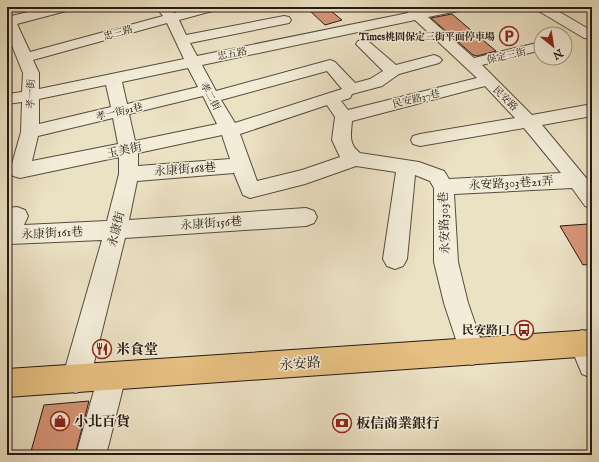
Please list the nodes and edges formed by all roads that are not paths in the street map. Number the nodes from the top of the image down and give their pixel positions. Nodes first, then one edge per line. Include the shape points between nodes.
1 (65, 7) edge
2 (211, 7) edge
3 (458, 7) edge
4 (542, 7) edge
5 (414, 11) edge
6 (167, 12) edge
7 (284, 20) dead end
8 (8, 21) edge
9 (590, 35) edge
10 (573, 39) edge
11 (182, 40) junction
12 (363, 44) dead end
13 (533, 48) edge
14 (25, 58) junction
15 (434, 60) dead end
16 (192, 61) junction
17 (472, 63) junction
18 (393, 71) junction
19 (113, 78) junction
20 (488, 80) junction
21 (351, 89) junction
22 (210, 94) junction
23 (29, 96) junction
24 (7, 99) edge
25 (331, 99) junction
26 (592, 110) edge
27 (120, 111) junction
28 (344, 117) junction
29 (529, 121) junction
30 (230, 129) junction
31 (30, 132) junction
32 (420, 140) dead end
33 (128, 149) junction
34 (355, 158) junction
35 (242, 165) junction
36 (406, 167) junction
37 (20, 171) joint
38 (129, 174) junction
39 (578, 180) junction
40 (444, 187) junction
41 (592, 200) edge
42 (12, 217) edge
43 (306, 217) dead end
44 (116, 230) junction
45 (395, 259) dead end
46 (589, 350) edge
47 (472, 352) junction
48 (112, 376) junction
49 (76, 379) junction
50 (7, 383) edge
51 (91, 455) edge

1 - 8 street
2 - 6 street, 忠三路
3 - 5 street, 忠五路
4 - 9 street
5 - 16 street, 忠五路
5 - 17 street, 民安路
6 - 11 street, 孝二街
6 - 14 street, 忠三路
7 - 11 street
8 - 14 street, 孝一街
9 - 10 street
11 - 16 street, 孝二街
12 - 18 street
13 - 17 street, 保定三街
14 - 23 street, 孝一街 via 31,73
15 - 18 street, 玉美街
16 - 19 street, 忠五路
16 - 22 street, 孝二街
17 - 20 street, 民安路
18 - 21 street, 玉美街 via 376,82
19 - 23 street, 忠五路
19 - 27 street, 永康街
20 - 28 street, 民安路37巷
20 - 29 street, 民安路
21 - 22 street, 孝一街91巷 via 330,65
21 - 25 street, 玉美街
22 - 27 street, 孝一街91巷
22 - 30 street, 孝二街
23 - 24 street, 忠五路
23 - 31 street, 孝一街
25 - 28 street
25 - 30 street, 玉美街
26 - 29 street
27 - 31 street, 孝一街91巷
27 - 33 street, 永康街
28 - 34 street via 341,140 346,152
29 - 32 street
29 - 39 street, 民安路
30 - 33 street, 玉美街
30 - 35 street, 孝二街
31 - 37 street, 孝一街
33 - 37 street, 玉美街
33 - 38 street, 永康街
34 - 35 street, 孝二街 via 305,177 250,190
34 - 36 street, 永安路303巷
35 - 38 street, 永康街168巷
36 - 40 street, 永安路303巷 via 437,176
36 - 45 street
38 - 44 street, 永康街
39 - 40 street, 永安路303巷21弄
39 - 41 street, 民安路
40 - 47 street, 永安路303巷 via 446,262
42 - 44 street, 永康街161巷 via 10,235
43 - 44 street, 永康街156巷
44 - 49 street, 永康街
46 - 47 main road, 永安路
47 - 48 main road, 永安路
48 - 49 main road, 永安路
48 - 51 street
49 - 50 main road, 永安路

